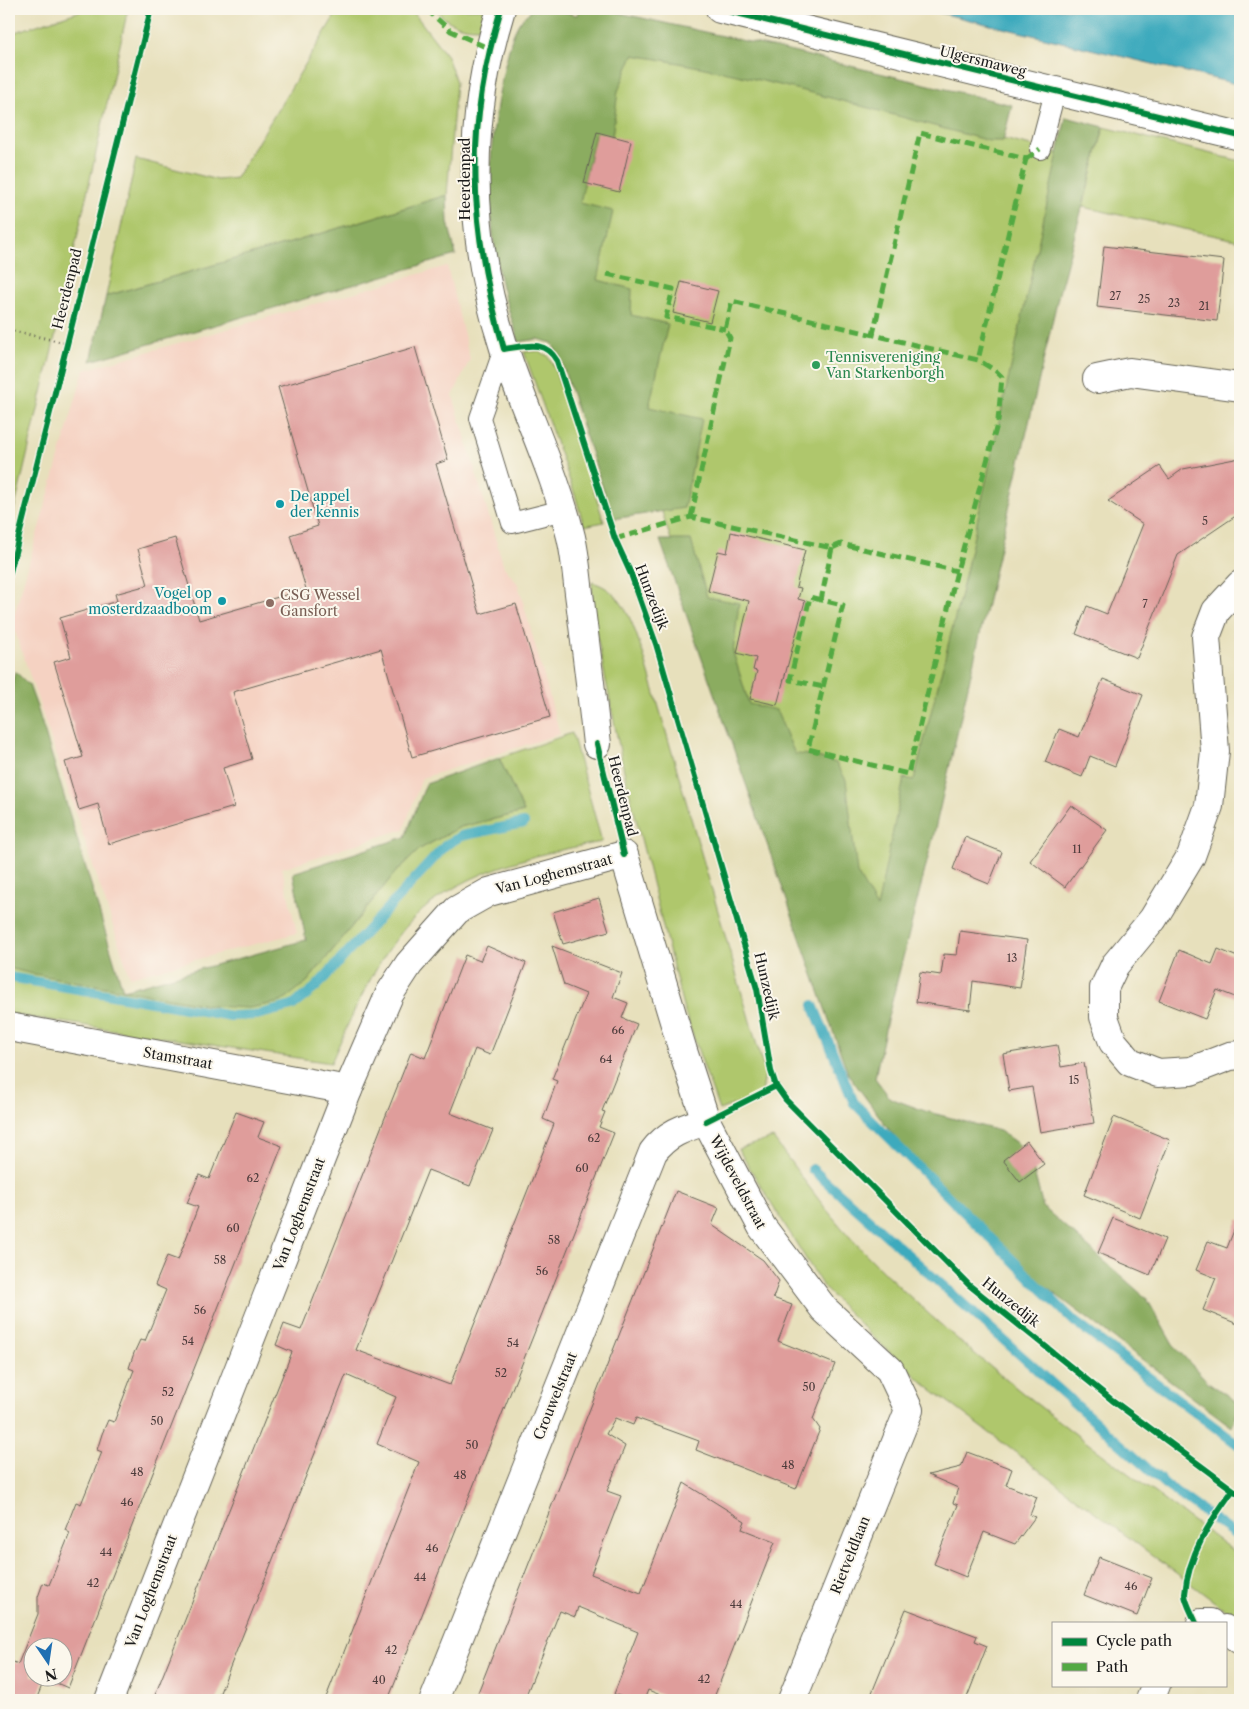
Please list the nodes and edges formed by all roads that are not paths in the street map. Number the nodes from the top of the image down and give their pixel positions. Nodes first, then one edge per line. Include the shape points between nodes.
1 (501, 9) edge
2 (720, 9) edge
3 (1055, 92) junction
4 (1240, 136) edge
5 (1040, 149) dead end
6 (504, 349) junction
7 (1098, 379) dead end
8 (1240, 387) edge
9 (563, 510) junction
10 (1240, 585) edge
11 (598, 744) dead end
12 (624, 854) joint
13 (9, 1028) edge
14 (1240, 1054) edge
15 (348, 1090) junction
16 (706, 1121) junction
17 (909, 1410) joint
18 (1226, 1631) edge
19 (1240, 1640) edge
20 (1156, 1686) edge
21 (108, 1700) edge
22 (434, 1700) edge
23 (792, 1700) edge
24 (1150, 1700) edge

1 - 6 street, Heerdenpad via 481,90 474,160 480,248
2 - 3 street, Ulgersmaweg
3 - 4 street, Ulgersmaweg
3 - 5 lane
6 - 9 street, Heerdenpad
6 - 9 lane via 480,418 512,523
7 - 8 street via 1130,372
9 - 11 street, Heerdenpad via 572,539
10 - 14 street via 1216,611 1206,637 1215,751 1209,806 1191,856 1153,919 1115,965 1104,988 1104,1017 1112,1042 1130,1062 1158,1073 1191,1071
12 - 15 street, Van Loghemstraat via 489,892 457,910 409,964 390,993
12 - 16 street, Wijdeveldstraat
13 - 15 street, Stamstraat
15 - 21 street, Van Loghemstraat
16 - 17 street, Wijdeveldstraat via 762,1228 824,1309 890,1370
16 - 22 street, Crouwelstraat via 676,1130 653,1152
17 - 23 street, Rietveldlaan
18 - 19 street
20 - 24 street

